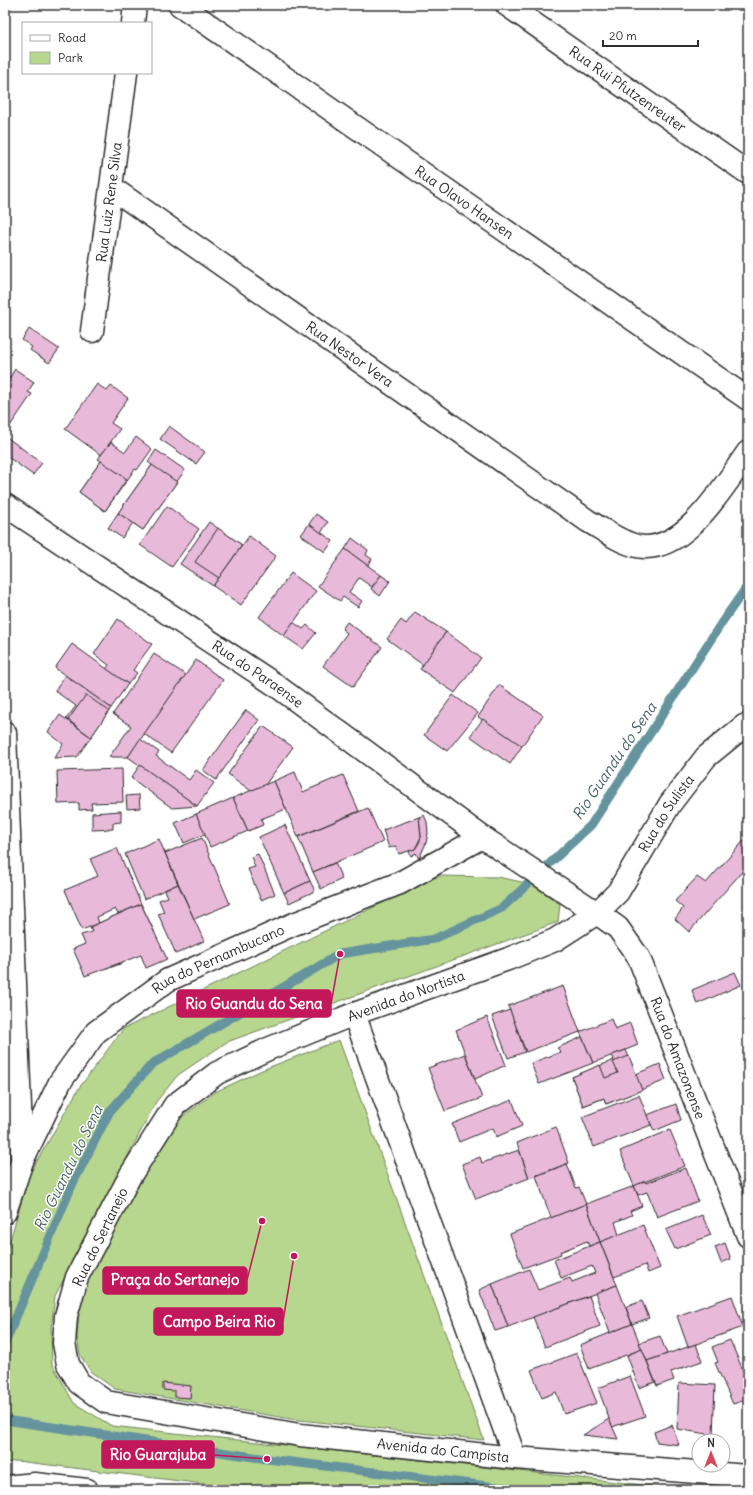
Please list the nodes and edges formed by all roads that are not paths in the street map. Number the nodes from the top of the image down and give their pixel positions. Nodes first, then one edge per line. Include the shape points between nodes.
1 (135, 5) edge
2 (180, 5) edge
3 (507, 5) edge
4 (133, 22) edge
5 (126, 74) edge
6 (748, 173) edge
7 (112, 188) junction
8 (92, 331) dead end
9 (748, 399) edge
10 (748, 452) edge
11 (5, 505) edge
12 (748, 725) edge
13 (5, 733) edge
14 (482, 837) junction
15 (578, 901) joint
16 (597, 913) junction
17 (354, 1014) junction
18 (174, 1105) joint
19 (22, 1160) junction
20 (5, 1212) edge
21 (748, 1236) edge
22 (139, 1408) joint
23 (515, 1458) junction
24 (748, 1476) edge
25 (5, 1487) edge
26 (87, 1490) edge

1 - 4 street
2 - 9 street, Rua Olavo Hansen
3 - 6 street, Rua Rui Pfutzenreuter
5 - 7 street, Rua Luiz Rene Silva
7 - 8 street, Rua Luiz Rene Silva
7 - 10 street, Rua Nestor Vera via 618,540 652,547 668,543 691,526
11 - 14 street, Rua do Paraense via 274,684
12 - 16 street, Rua do Sulista via 706,757 670,804 618,892
13 - 19 street, Rua do Pernambucano
14 - 15 street, Rua do Paraense
14 - 19 street, Rua do Pernambucano via 400,883 294,924 168,980 96,1032 60,1082
15 - 16 street, Rua do Amazonense
16 - 17 street, Avenida do Nortista via 555,940
16 - 21 street, Rua do Amazonense via 618,928 639,958
17 - 18 street, Avenida do Nortista via 268,1048 217,1073
17 - 23 street
18 - 22 street, Rua do Sertanejo via 130,1176 77,1277 66,1316 64,1343 68,1364 79,1383 106,1402
19 - 20 street, Rua do Pernambucano
22 - 23 street, Avenida do Campista via 300,1435
23 - 24 street, Avenida do Campista
25 - 26 street via 35,1484

